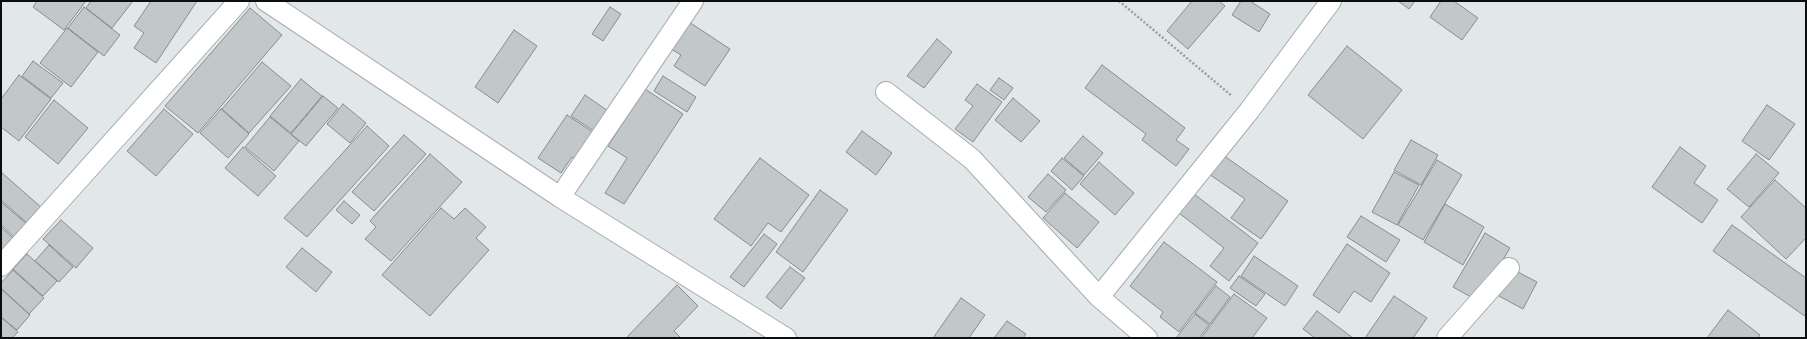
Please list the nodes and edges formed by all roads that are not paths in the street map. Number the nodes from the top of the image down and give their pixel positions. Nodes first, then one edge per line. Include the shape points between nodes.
1 (239, 1) edge
2 (266, 1) edge
3 (693, 1) edge
4 (1331, 1) edge
5 (886, 92) dead end
6 (560, 197) junction
7 (1, 266) edge
8 (1509, 268) dead end
9 (1099, 297) junction
10 (786, 338) edge
11 (1147, 338) edge
12 (1447, 338) edge

1 - 7 street
2 - 6 street
3 - 6 street
4 - 9 street via 1249,110
5 - 9 street via 972,159
6 - 10 street
8 - 12 street
9 - 11 street

